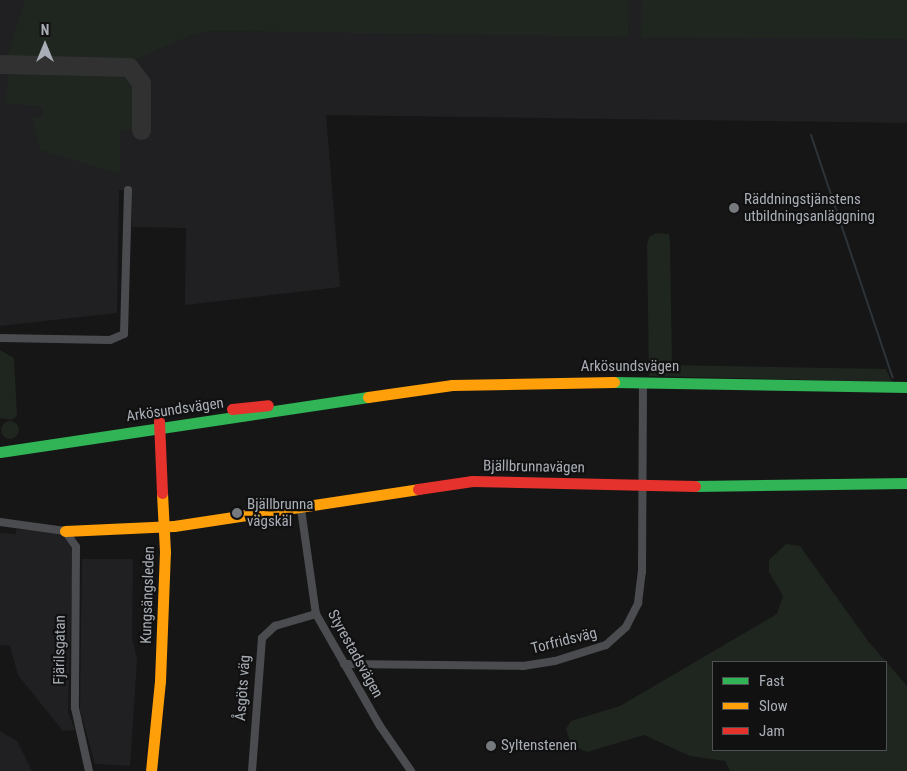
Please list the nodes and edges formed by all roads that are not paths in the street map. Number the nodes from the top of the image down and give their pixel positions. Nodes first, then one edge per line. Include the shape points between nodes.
1 (128, 190) dead end
2 (0, 338) edge
3 (643, 382) junction
4 (907, 387) edge
5 (160, 424) junction
6 (0, 445) edge
7 (0, 452) edge
8 (907, 483) edge
9 (642, 486) junction
10 (301, 509) junction
11 (0, 522) edge
12 (164, 527) junction
13 (65, 531) junction
14 (316, 614) junction
15 (344, 664) junction
16 (89, 771) edge
17 (151, 771) edge
18 (252, 771) edge
19 (411, 771) edge

1 - 2 street via 124,334 110,340
3 - 4 main road, Arkösundsvägen
3 - 5 main road, Arkösundsvägen via 491,383
3 - 9 street, Torfridsväg
5 - 6 main road, Arkösundsvägen
5 - 7 main road, Arkösundsvägen
5 - 12 main road, Kungsängsleden
8 - 9 main road, Bjällbrunnavägen
9 - 10 main road, Bjällbrunnavägen via 465,481
9 - 15 street, Torfridsväg via 638,603 626,627 606,645 555,661 523,666
10 - 12 main road, Bjällbrunnavägen
10 - 14 street, Styrestadsvägen
11 - 13 street
12 - 13 main road
12 - 17 main road, Kungsängsleden via 162,642
13 - 16 street, Fjärilsgatan via 76,547 75,708
14 - 15 street, Styrestadsvägen
14 - 18 street, Åsgöts väg via 275,626 262,638
15 - 19 street, Styrestadsvägen

